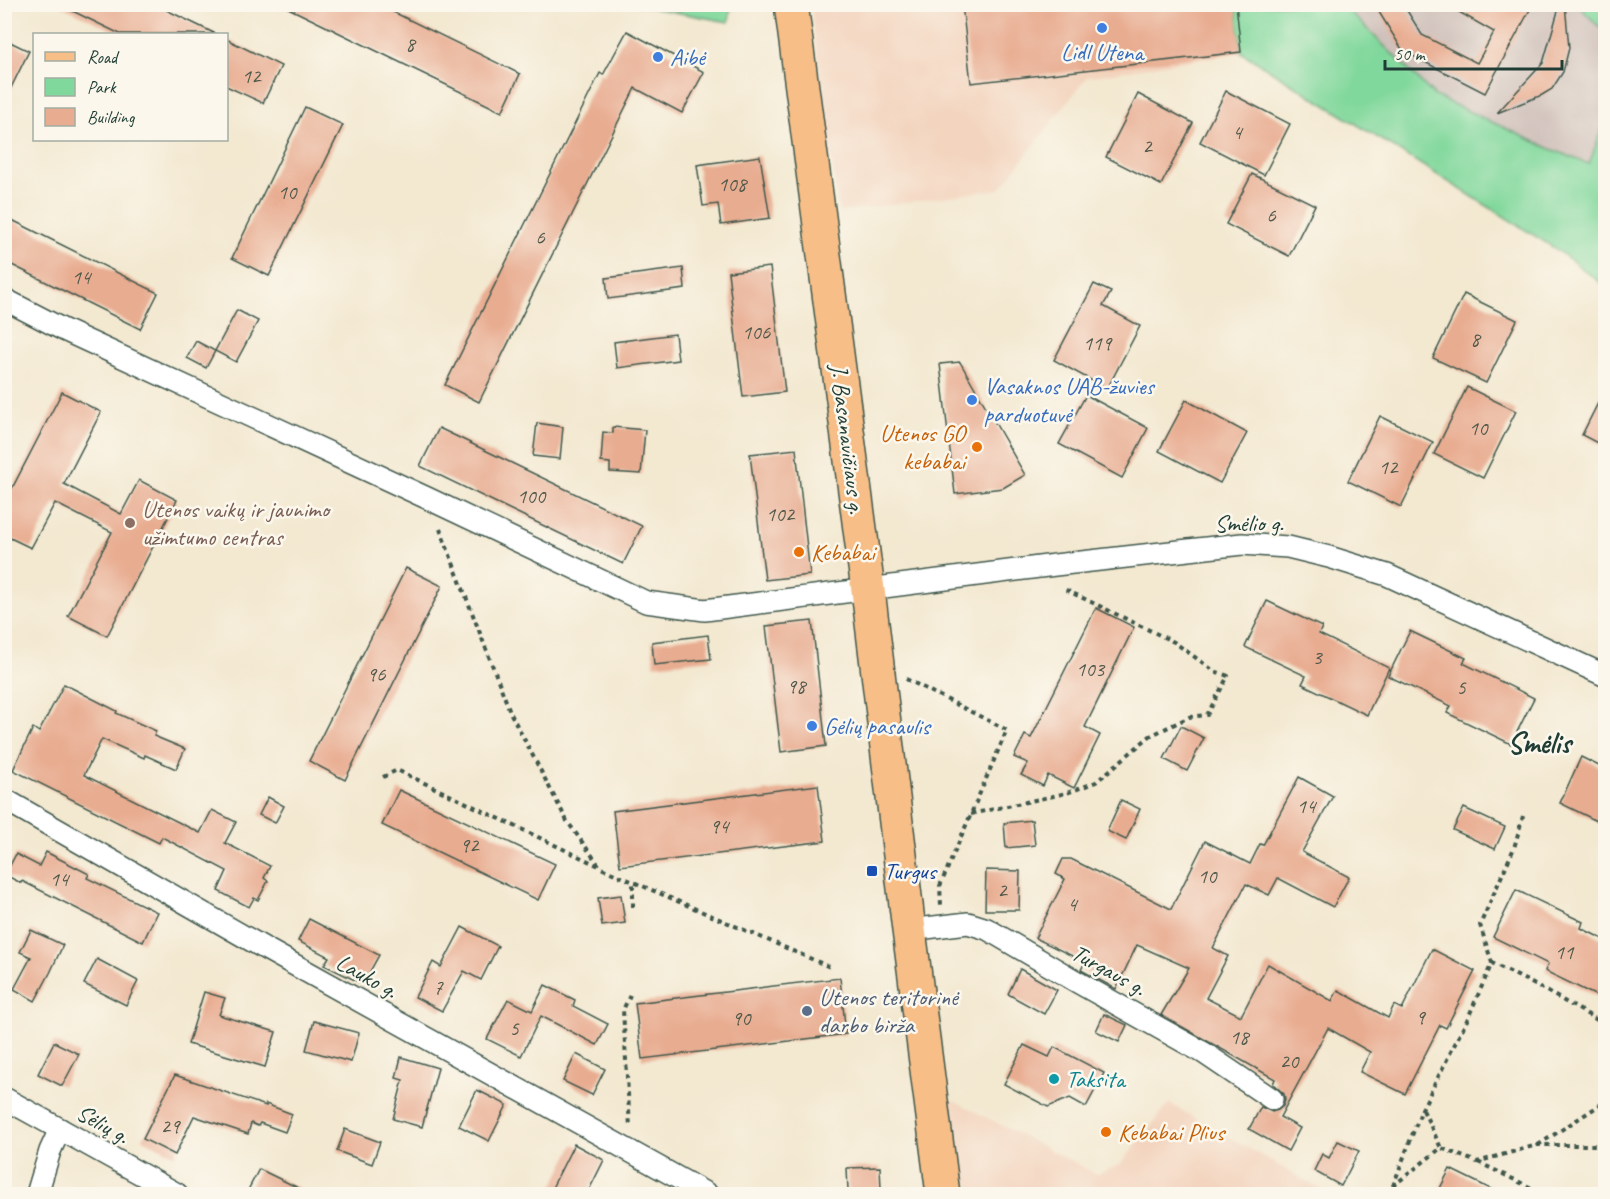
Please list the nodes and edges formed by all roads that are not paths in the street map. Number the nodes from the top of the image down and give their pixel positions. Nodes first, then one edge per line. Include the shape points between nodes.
1 (791, 4) edge
2 (4, 299) edge
3 (868, 590) junction
4 (1605, 676) edge
5 (4, 799) edge
6 (909, 930) junction
7 (4, 1098) edge
8 (1272, 1099) dead end
9 (60, 1129) junction
10 (38, 1194) edge
11 (177, 1194) edge
12 (706, 1194) edge
13 (943, 1194) edge

1 - 3 main road, J. Basanavičiaus g.
2 - 3 street, Smėlio g. via 646,602 705,610
3 - 4 street, Smėlio g. via 1242,544 1288,547 1387,575
3 - 6 main road, J. Basanavičiaus g.
5 - 12 street, Lauko g.
6 - 8 street, Turgaus g. via 968,923 987,929 1204,1053
6 - 13 main road, J. Basanavičiaus g.
7 - 9 street, Sėlių g.
9 - 10 street
9 - 11 street, Sėlių g.

